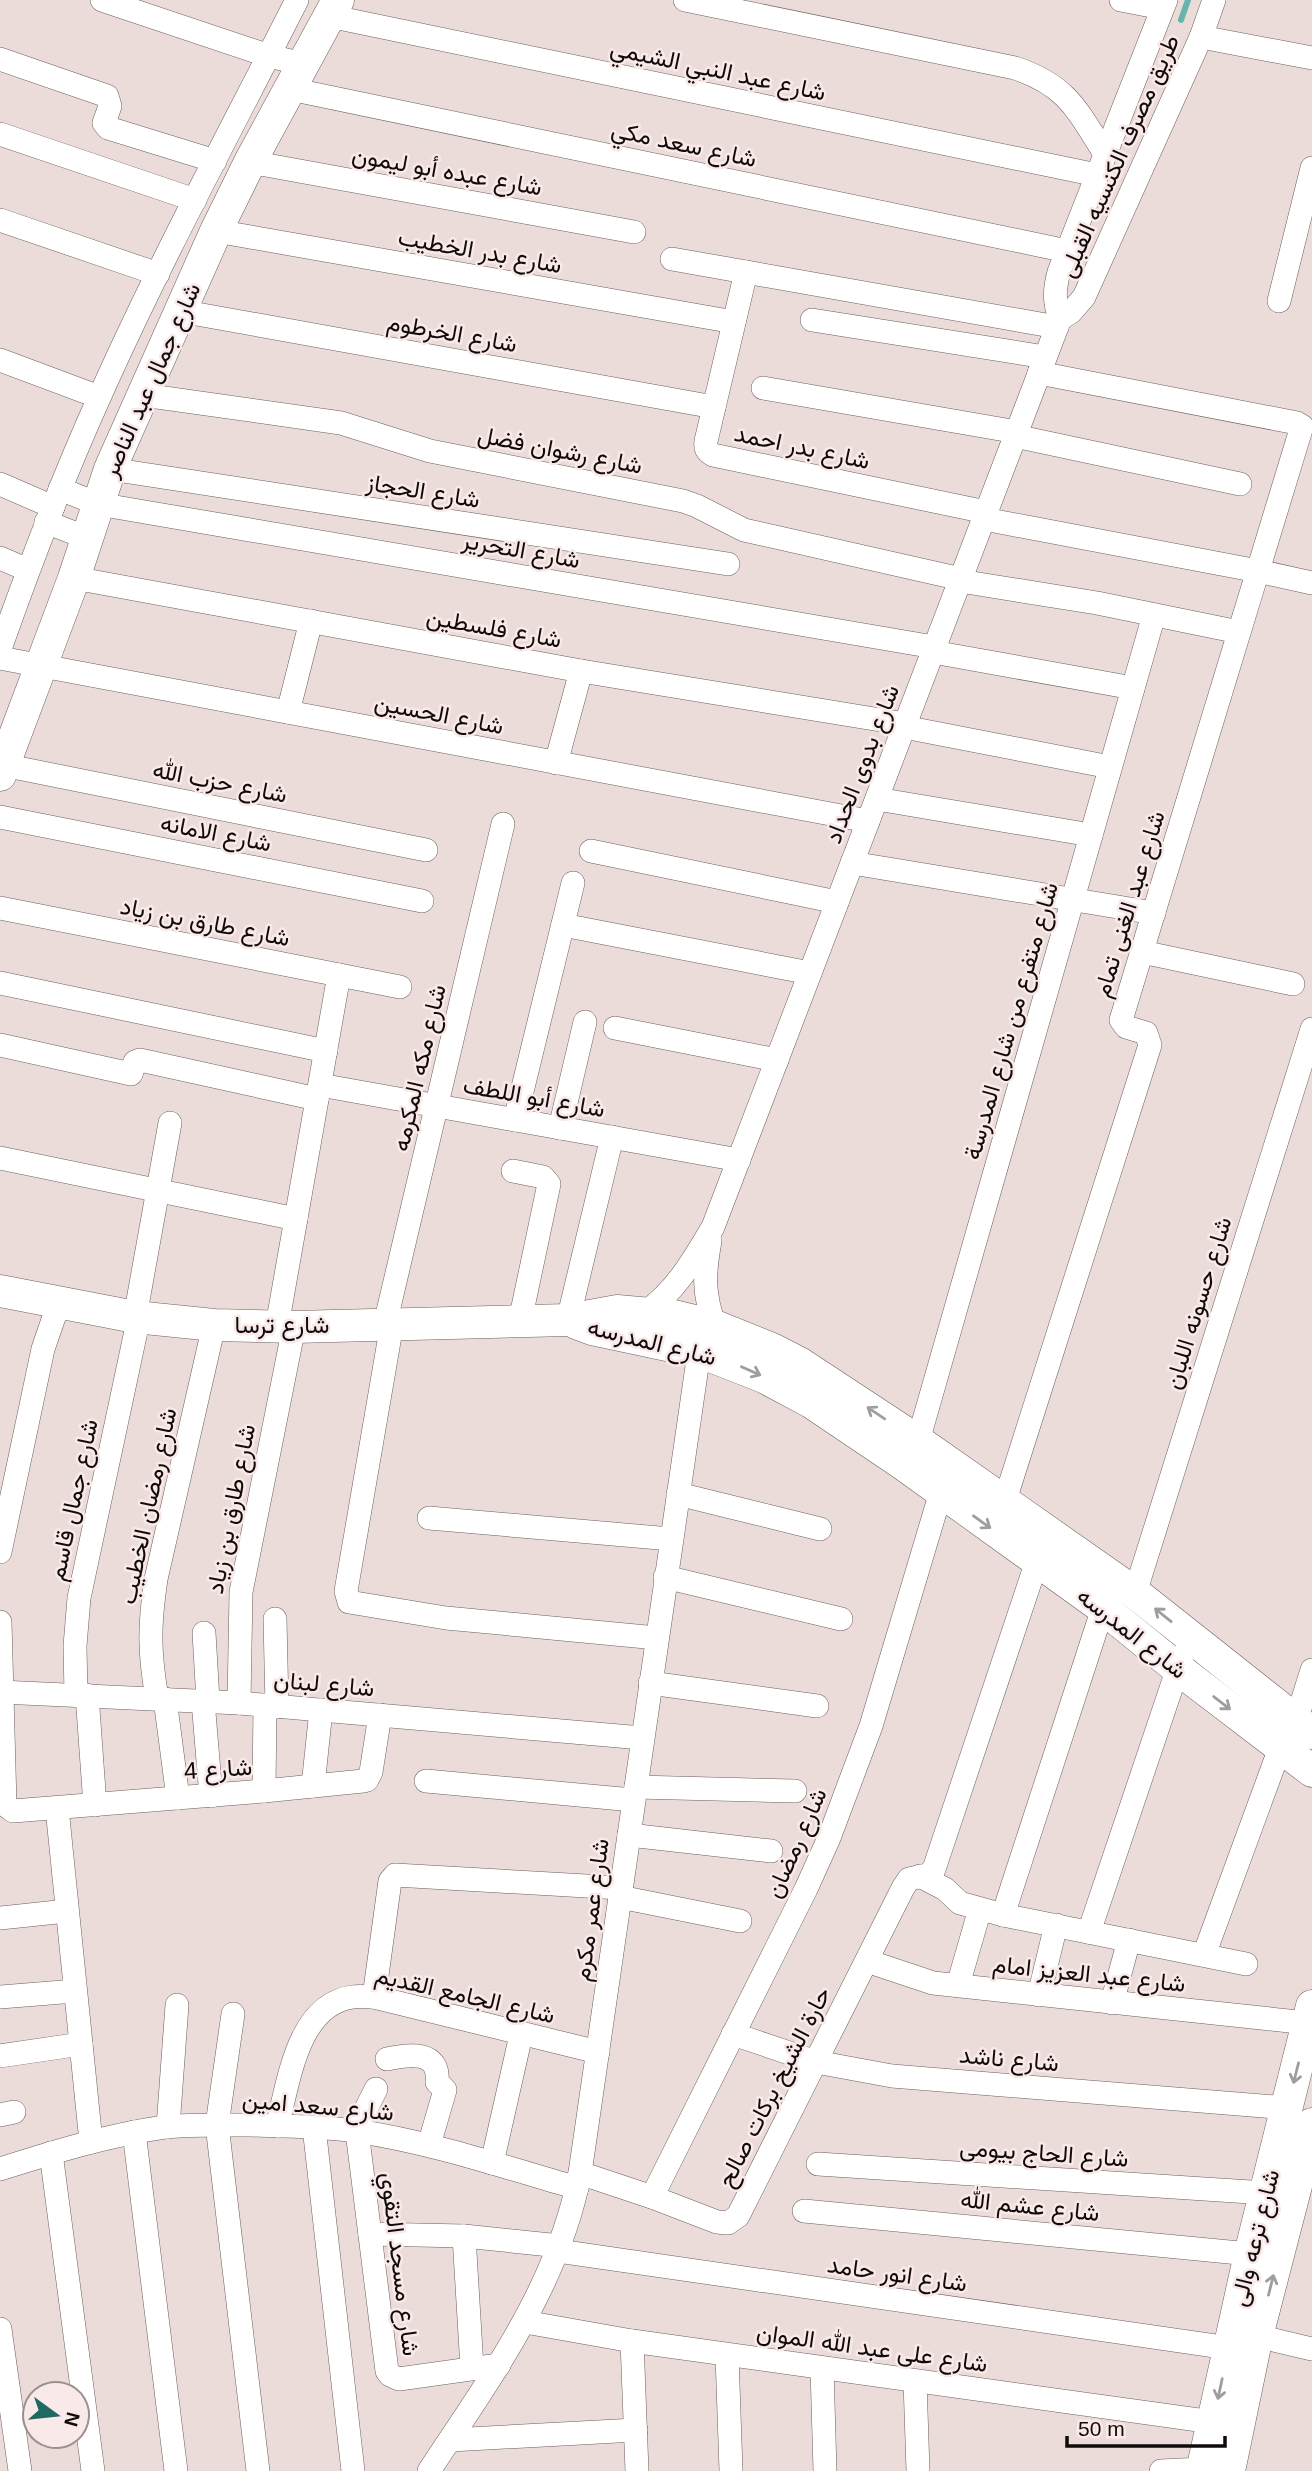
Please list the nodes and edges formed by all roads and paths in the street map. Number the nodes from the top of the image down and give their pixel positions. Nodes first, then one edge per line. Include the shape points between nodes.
1 (102, 0) edge
2 (297, 0) edge
3 (685, 0) edge
4 (1121, 0) edge
5 (1214, 0) edge
6 (1164, 4) edge
7 (333, 8) edge
8 (1201, 37) junction
9 (269, 56) junction
10 (1312, 58) edge
11 (0, 59) edge
12 (297, 76) junction
13 (0, 134) edge
14 (215, 161) junction
15 (250, 162) junction
16 (1101, 164) junction
17 (1312, 168) edge
18 (195, 200) junction
19 (0, 220) edge
20 (216, 231) junction
21 (634, 232) dead end
22 (1067, 251) junction
23 (672, 259) dead end
24 (746, 272) junction
25 (158, 274) junction
26 (1279, 301) dead end
27 (180, 311) junction
28 (812, 320) dead end
29 (734, 322) junction
30 (1059, 323) junction
31 (0, 360) edge
32 (1042, 365) junction
33 (762, 388) dead end
34 (143, 395) junction
35 (99, 397) junction
36 (714, 407) junction
37 (1016, 434) junction
38 (110, 469) junction
39 (0, 484) edge
40 (1240, 484) dead end
41 (98, 504) junction
42 (53, 506) junction
43 (985, 515) junction
44 (87, 538) junction
45 (0, 558) edge
46 (728, 564) dead end
47 (28, 570) junction
48 (1258, 571) junction
49 (74, 578) junction
50 (960, 580) junction
51 (1312, 583) edge
52 (1154, 615) junction
53 (311, 621) junction
54 (4, 625) edge
55 (1239, 632) junction
56 (0, 649) edge
57 (934, 650) junction
58 (0, 658) edge
59 (41, 666) junction
60 (581, 671) junction
61 (1133, 688) junction
62 (288, 712) junction
63 (905, 726) junction
64 (2, 762) edge
65 (556, 763) junction
66 (1111, 767) junction
67 (877, 799) junction
68 (0, 817) edge
69 (868, 821) junction
70 (503, 824) dead end
71 (1091, 835) junction
72 (426, 850) dead end
73 (591, 851) dead end
74 (852, 863) junction
75 (573, 883) dead end
76 (1073, 900) junction
77 (422, 901) dead end
78 (837, 902) junction
79 (0, 908) edge
80 (1154, 913) junction
81 (563, 925) junction
82 (1142, 952) junction
83 (810, 973) junction
84 (339, 975) junction
85 (0, 983) edge
86 (1293, 984) dead end
87 (400, 987) dead end
88 (585, 1022) dead end
89 (615, 1028) dead end
90 (1312, 1029) edge
91 (0, 1045) edge
92 (326, 1051) junction
93 (776, 1060) junction
94 (318, 1092) junction
95 (437, 1106) junction
96 (515, 1120) junction
97 (170, 1123) dead end
98 (560, 1128) junction
99 (612, 1137) junction
100 (0, 1158) edge
101 (738, 1160) junction
102 (513, 1171) dead end
103 (158, 1190) junction
104 (296, 1219) junction
105 (713, 1227) junction
106 (0, 1291) edge
107 (62, 1304) junction
108 (645, 1313) junction
109 (137, 1317) junction
110 (568, 1320) junction
111 (520, 1321) junction
112 (388, 1324) junction
113 (214, 1325) junction
114 (285, 1327) junction
115 (706, 1333) junction
116 (918, 1441) junction
117 (941, 1492) junction
118 (678, 1494) junction
119 (1005, 1500) junction
120 (429, 1518) dead end
121 (820, 1529) dead end
122 (671, 1539) junction
123 (0, 1552) edge
124 (1037, 1561) junction
125 (665, 1577) junction
126 (1135, 1593) junction
127 (1103, 1608) junction
128 (275, 1619) dead end
129 (841, 1619) dead end
130 (0, 1622) edge
131 (204, 1633) dead end
132 (1191, 1637) junction
133 (657, 1639) junction
134 (1177, 1668) junction
135 (1312, 1670) edge
136 (650, 1683) junction
137 (1, 1692) edge
138 (82, 1695) junction
139 (161, 1699) junction
140 (206, 1701) junction
141 (239, 1703) junction
142 (271, 1706) junction
143 (817, 1706) dead end
144 (321, 1710) junction
145 (380, 1715) junction
146 (1304, 1727) edge
147 (642, 1738) junction
148 (1280, 1748) junction
149 (1312, 1772) edge
150 (426, 1782) dead end
151 (313, 1786) junction
152 (264, 1791) junction
153 (795, 1791) dead end
154 (635, 1794) junction
155 (211, 1796) junction
156 (178, 1798) junction
157 (95, 1805) junction
158 (57, 1808) junction
159 (629, 1835) junction
160 (771, 1851) dead end
161 (920, 1876) junction
162 (621, 1893) junction
163 (980, 1909) junction
164 (67, 1911) junction
165 (1003, 1915) junction
166 (0, 1918) edge
167 (740, 1921) dead end
168 (1056, 1925) junction
169 (1089, 1932) junction
170 (1129, 1940) junction
171 (1204, 1955) junction
172 (867, 1961) junction
173 (1246, 1964) dead end
174 (958, 1986) junction
175 (75, 1991) junction
176 (1039, 1994) junction
177 (0, 1997) edge
178 (374, 1997) junction
179 (1112, 2003) junction
180 (177, 2005) dead end
181 (233, 2014) dead end
182 (1310, 2015) edge
183 (733, 2034) junction
184 (521, 2035) junction
185 (81, 2044) junction
186 (598, 2052) junction
187 (0, 2056) edge
188 (387, 2059) dead end
189 (816, 2062) junction
190 (376, 2089) dead end
191 (1306, 2122) edge
192 (217, 2125) junction
193 (277, 2126) junction
194 (168, 2127) junction
195 (314, 2127) junction
196 (356, 2131) junction
197 (134, 2132) junction
198 (92, 2142) junction
199 (429, 2145) junction
200 (51, 2153) junction
201 (492, 2163) junction
202 (818, 2164) dead end
203 (0, 2169) edge
204 (579, 2181) junction
205 (1265, 2193) junction
206 (652, 2197) junction
207 (804, 2211) dead end
208 (370, 2234) junction
209 (464, 2236) junction
210 (559, 2249) junction
211 (1250, 2254) junction
212 (526, 2322) junction
213 (0, 2329) edge
214 (1257, 2336) junction
215 (632, 2341) junction
216 (1229, 2348) junction
217 (1312, 2349) edge
218 (727, 2355) junction
219 (499, 2365) junction
220 (472, 2368) junction
221 (821, 2368) junction
222 (915, 2381) junction
223 (1213, 2422) junction
224 (636, 2430) junction
225 (450, 2440) junction
226 (20, 2471) edge
227 (93, 2471) edge
228 (176, 2471) edge
229 (258, 2471) edge
230 (353, 2471) edge
231 (429, 2471) edge
232 (637, 2471) edge
233 (731, 2471) edge
234 (825, 2471) edge
235 (918, 2471) edge
236 (1161, 2471) edge
237 (1209, 2471) edge

1 - 9 street, شارع سعد مكي
2 - 9 street, شارع جمال عبد الناصر
3 - 16 street via 1040,77 1061,92
4 - 6 street
5 - 8 street, طريق مصرف الكنسيه القبلى
6 - 16 street, طريق مصرف الكنسيه القبلى
7 - 12 main road, شارع جمال عبد الناصر
7 - 16 street, شارع عبد النبي الشيمي
8 - 10 street
8 - 30 street, طريق مصرف الكنسيه القبلى via 1084,297
9 - 12 street, شارع سعد مكي
9 - 14 street, شارع جمال عبد الناصر
11 - 14 street via 107,96 110,106 104,123 108,128
12 - 15 main road, شارع جمال عبد الناصر
12 - 22 street, شارع سعد مكي
13 - 18 street
14 - 18 street, شارع جمال عبد الناصر
15 - 20 main road, شارع جمال عبد الناصر
15 - 21 street, شارع عبده أبو ليمون
16 - 22 street, طريق مصرف الكنسيه القبلى
17 - 26 street
18 - 25 street, شارع جمال عبد الناصر
19 - 25 street
20 - 27 main road, شارع جمال عبد الناصر
20 - 29 street, شارع بدر الخطيب
22 - 30 street, طريق مصرف الكنسيه القبلى via 1054,288
23 - 24 street
24 - 29 street, شارع بدر احمد
24 - 30 street
25 - 35 street, شارع جمال عبد الناصر
27 - 34 main road, شارع جمال عبد الناصر
27 - 36 street, شارع الخرطوم
28 - 32 street
29 - 36 street, شارع بدر احمد
30 - 32 street, شارع بدوى الحداد
31 - 35 street
32 - 37 street, شارع بدوى الحداد
32 - 48 street, شارع عبد الغنى تمام via 1302,426
33 - 37 street
34 - 38 main road, شارع جمال عبد الناصر
34 - 50 street, شارع رشوان فضل via 356,427 430,451 683,501 744,530
35 - 42 street, شارع جمال عبد الناصر
36 - 43 street, شارع بدر احمد via 705,447 712,455
37 - 40 street
37 - 43 street, شارع بدوى الحداد
38 - 41 main road, شارع جمال عبد الناصر
38 - 46 street, شارع الحجاز
39 - 42 street
41 - 42 street, شارع التحرير
41 - 44 main road, شارع جمال عبد الناصر
41 - 57 street, شارع التحرير
42 - 44 street
42 - 47 street, شارع جمال عبد الناصر
43 - 48 street
43 - 50 street, شارع بدوى الحداد
44 - 49 main road, شارع جمال عبد الناصر
45 - 47 street
47 - 54 street, شارع جمال عبد الناصر
48 - 51 street
48 - 55 street, شارع عبد الغنى تمام
49 - 53 street, شارع فلسطين
49 - 59 main road, شارع جمال عبد الناصر
50 - 52 street, شارع رشوان فضل
50 - 57 street, شارع بدوى الحداد
52 - 55 street, شارع رشوان فضل
52 - 61 street, شارع متفرع من شارع المدرسة
53 - 60 street, شارع فلسطين
53 - 62 street
54 - 56 street, شارع جمال عبد الناصر
55 - 80 street, شارع عبد الغنى تمام
57 - 61 street, شارع التحرير
57 - 63 street, شارع بدوى الحداد
58 - 59 street, شارع الحسين
59 - 62 street, شارع الحسين
59 - 64 main road, شارع جمال عبد الناصر
60 - 63 street, شارع فلسطين
60 - 65 street
61 - 66 street, شارع متفرع من شارع المدرسة
62 - 65 street, شارع الحسين
63 - 66 street, شارع فلسطين
63 - 67 street, شارع بدوى الحداد
64 - 72 street, شارع حزب الله
65 - 69 street, شارع الحسين
66 - 71 street, شارع متفرع من شارع المدرسة
67 - 69 street, شارع بدوى الحداد
67 - 71 street
68 - 77 street, شارع الامانه
69 - 74 street, شارع بدوى الحداد
70 - 95 street, شارع مكه المكرمه
71 - 76 street, شارع متفرع من شارع المدرسة
73 - 78 street
74 - 76 street
74 - 78 street, شارع بدوى الحداد
75 - 81 street
76 - 80 street
76 - 116 street, شارع متفرع من شارع المدرسة
78 - 83 street, شارع بدوى الحداد
79 - 84 street, شارع طارق بن زياد
80 - 82 street, شارع عبد الغنى تمام
81 - 83 street
81 - 96 street
82 - 86 street
82 - 119 street, شارع عبد الغنى تمام via 1121,1020 1126,1027 1146,1033 1150,1045
83 - 93 street, شارع بدوى الحداد
84 - 87 street, شارع طارق بن زياد
84 - 92 street, شارع طارق بن زياد
85 - 92 street
88 - 98 street
89 - 93 street
90 - 126 street, شارع حسونه اللبان
91 - 94 street, شارع أبو اللطف via 131,1074 140,1060
92 - 94 street, شارع طارق بن زياد
93 - 101 street, شارع بدوى الحداد
94 - 95 street, شارع أبو اللطف
94 - 104 street, شارع طارق بن زياد
95 - 96 street, شارع أبو اللطف
95 - 112 street, شارع مكه المكرمه
96 - 98 street, شارع أبو اللطف
97 - 103 street, شارع جمال قاسم
98 - 99 street, شارع أبو اللطف
99 - 101 street, شارع أبو اللطف
99 - 110 street
100 - 103 street
101 - 105 street, شارع بدوى الحداد
102 - 111 street via 543,1177 549,1184
103 - 104 street
103 - 109 street, شارع جمال قاسم
104 - 114 street, شارع طارق بن زياد
105 - 108 street, شارع بدوى الحداد via 681,1280
105 - 115 street, شارع بدوى الحداد via 705,1283
106 - 107 main road, شارع ترسا
107 - 109 main road, شارع ترسا
107 - 123 street via 43,1349
108 - 110 main road, شارع المدرسه via 617,1311
108 - 115 main road, شارع المدرسه
109 - 113 main road, شارع ترسا
109 - 138 street, شارع جمال قاسم via 79,1598 75,1646
110 - 111 main road, شارع ترسا
110 - 115 main road, شارع المدرسه via 592,1329
111 - 112 main road, شارع ترسا
112 - 114 main road, شارع ترسا
112 - 133 street, شارع مكه المكرمه via 347,1599 353,1604 446,1618
113 - 114 main road, شارع ترسا
113 - 139 street, شارع رمضان الخطيب via 150,1619 150,1659
114 - 141 street, شارع طارق بن زياد via 241,1592
116 -> 115 main road, شارع المدرسه via 772,1349
115 -> 117 main road, شارع المدرسه via 736,1364 789,1389
115 - 118 street, شارع عمر مكرم
116 - 119 main road, شارع المدرسه
117 -> 124 main road, شارع المدرسه
117 - 183 street, شارع رمضان via 850,1786 806,1889
118 - 121 street
118 - 122 street, شارع عمر مكرم
119 - 126 main road, شارع المدرسه
120 - 122 street
122 - 125 street, شارع عمر مكرم
124 - 127 main road, شارع المدرسه
124 - 161 street, حارة الشيخ بركات صالح via 934,1869
125 - 129 street
125 - 133 street, شارع عمر مكرم
132 -> 126 main road, شارع المدرسه
127 - 134 main road, شارع المدرسه
127 - 165 street
128 - 142 street
130 - 137 street
131 - 140 street
132 - 134 street
132 - 146 main road, شارع المدرسه
133 - 136 street, شارع عمر مكرم
134 -> 148 main road, شارع المدرسه
134 - 169 street
135 - 146 street
136 - 143 street
136 - 147 street, شارع عمر مكرم
137 - 138 street, شارع لبنان
137 - 158 street, شارع 4 via 7,1808
138 - 139 street, شارع لبنان
138 - 157 street, شارع جمال قاسم
139 - 140 street, شارع لبنان
139 - 156 street, شارع رمضان الخطيب
140 - 141 street, شارع لبنان
140 - 155 street
141 - 142 street, شارع لبنان
142 - 144 street, شارع لبنان
142 - 152 street
144 - 145 street, شارع لبنان
144 - 151 street
145 - 147 street, شارع لبنان
145 - 151 street, شارع 4 via 370,1776 363,1781
147 - 154 street, شارع عمر مكرم
148 - 149 main road, شارع المدرسه
148 - 171 street
150 - 154 street
151 - 152 street, شارع 4
152 - 155 street, شارع 4
153 - 154 street
154 - 159 street, شارع عمر مكرم
155 - 156 street, شارع 4
156 - 157 street, شارع 4
157 - 158 street, شارع 4
158 - 164 street
159 - 160 street
159 - 162 street, شارع عمر مكرم
161 - 163 street via 960,1903
161 - 172 street, حارة الشيخ بركات صالح via 909,1879 903,1888
162 - 167 street
162 - 178 street via 395,1875 390,1881
162 - 186 street, شارع عمر مكرم
163 - 165 street
163 - 174 street
164 - 166 street
164 - 175 street
165 - 168 street
168 - 169 street
168 - 176 street
169 - 170 street
170 - 171 street
170 - 179 street
171 - 173 street
172 - 174 street, شارع عبد العزيز امام via 933,1983
172 - 189 street, حارة الشيخ بركات صالح
174 - 176 street, شارع عبد العزيز امام
175 - 177 street
175 - 185 street
176 - 179 street, شارع عبد العزيز امام
178 - 184 street, شارع الجامع القديم
178 - 193 street, شارع الجامع القديم via 352,1997 331,2004 313,2018 302,2037
179 - 182 street, شارع عبد العزيز امام
180 - 194 street
181 - 192 street
182 -> 191 main road, شارع ترعه والى
183 - 189 street, شارع ناشد
183 - 206 street, شارع رمضان
184 - 186 street, شارع الجامع القديم
184 - 201 street
185 - 187 street
185 - 198 street
186 - 204 street, شارع عمر مكرم
188 - 199 street via 415,2055 433,2062 438,2070 437,2082 445,2090
189 - 191 street, شارع ناشد via 892,2076
189 - 206 street, حارة الشيخ بركات صالح via 738,2217 717,2222
190 - 196 street
191 - 205 main road, شارع ترعه والى
214 -> 191 main road, شارع ترعه والى
192 - 193 street, شارع سعد امين
192 - 194 street, شارع سعد امين
192 - 229 street
193 - 195 street, شارع سعد امين
194 - 197 street, شارع سعد امين
195 - 196 street, شارع سعد امين
195 - 230 street
196 - 199 street, شارع سعد امين
196 - 208 street, شارع مسجد التقوي
197 - 198 street, شارع سعد امين
197 - 228 street
198 - 200 street, شارع سعد امين
199 - 201 street, شارع سعد امين
200 - 203 street, شارع سعد امين
200 - 227 street
201 - 204 street, شارع سعد امين
202 - 205 street, شارع الحاج بيومى
204 - 206 street, حارة الشيخ بركات صالح
204 - 210 street, شارع عمر مكرم
205 - 211 main road, شارع ترعه والى
207 - 211 street, شارع عشم الله
208 - 209 street, شارع انور حامد
208 - 220 street, شارع مسجد التقوي via 390,2375 399,2379
209 - 210 street, شارع انور حامد
209 - 220 street
210 - 212 street, شارع عمر مكرم
210 - 216 street, شارع انور حامد
211 - 216 main road, شارع ترعه والى
212 - 215 street, شارع على عبد الله الموان
212 - 219 street, شارع عمر مكرم
213 - 226 street
214 - 217 street
214 - 237 main road, شارع ترعه والى
215 - 218 street, شارع على عبد الله الموان
215 - 224 street
216 -> 223 main road, شارع ترعه والى
218 - 221 street, شارع على عبد الله الموان
218 - 233 street
219 - 220 street, شارع مسجد التقوي
219 - 225 street, شارع عمر مكرم
221 - 222 street, شارع على عبد الله الموان
221 - 234 street
222 - 223 street, شارع على عبد الله الموان
222 - 235 street
223 - 237 main road, شارع ترعه والى
224 - 225 street
224 - 232 street
225 - 231 street, شارع عمر مكرم
236 - 237 street

